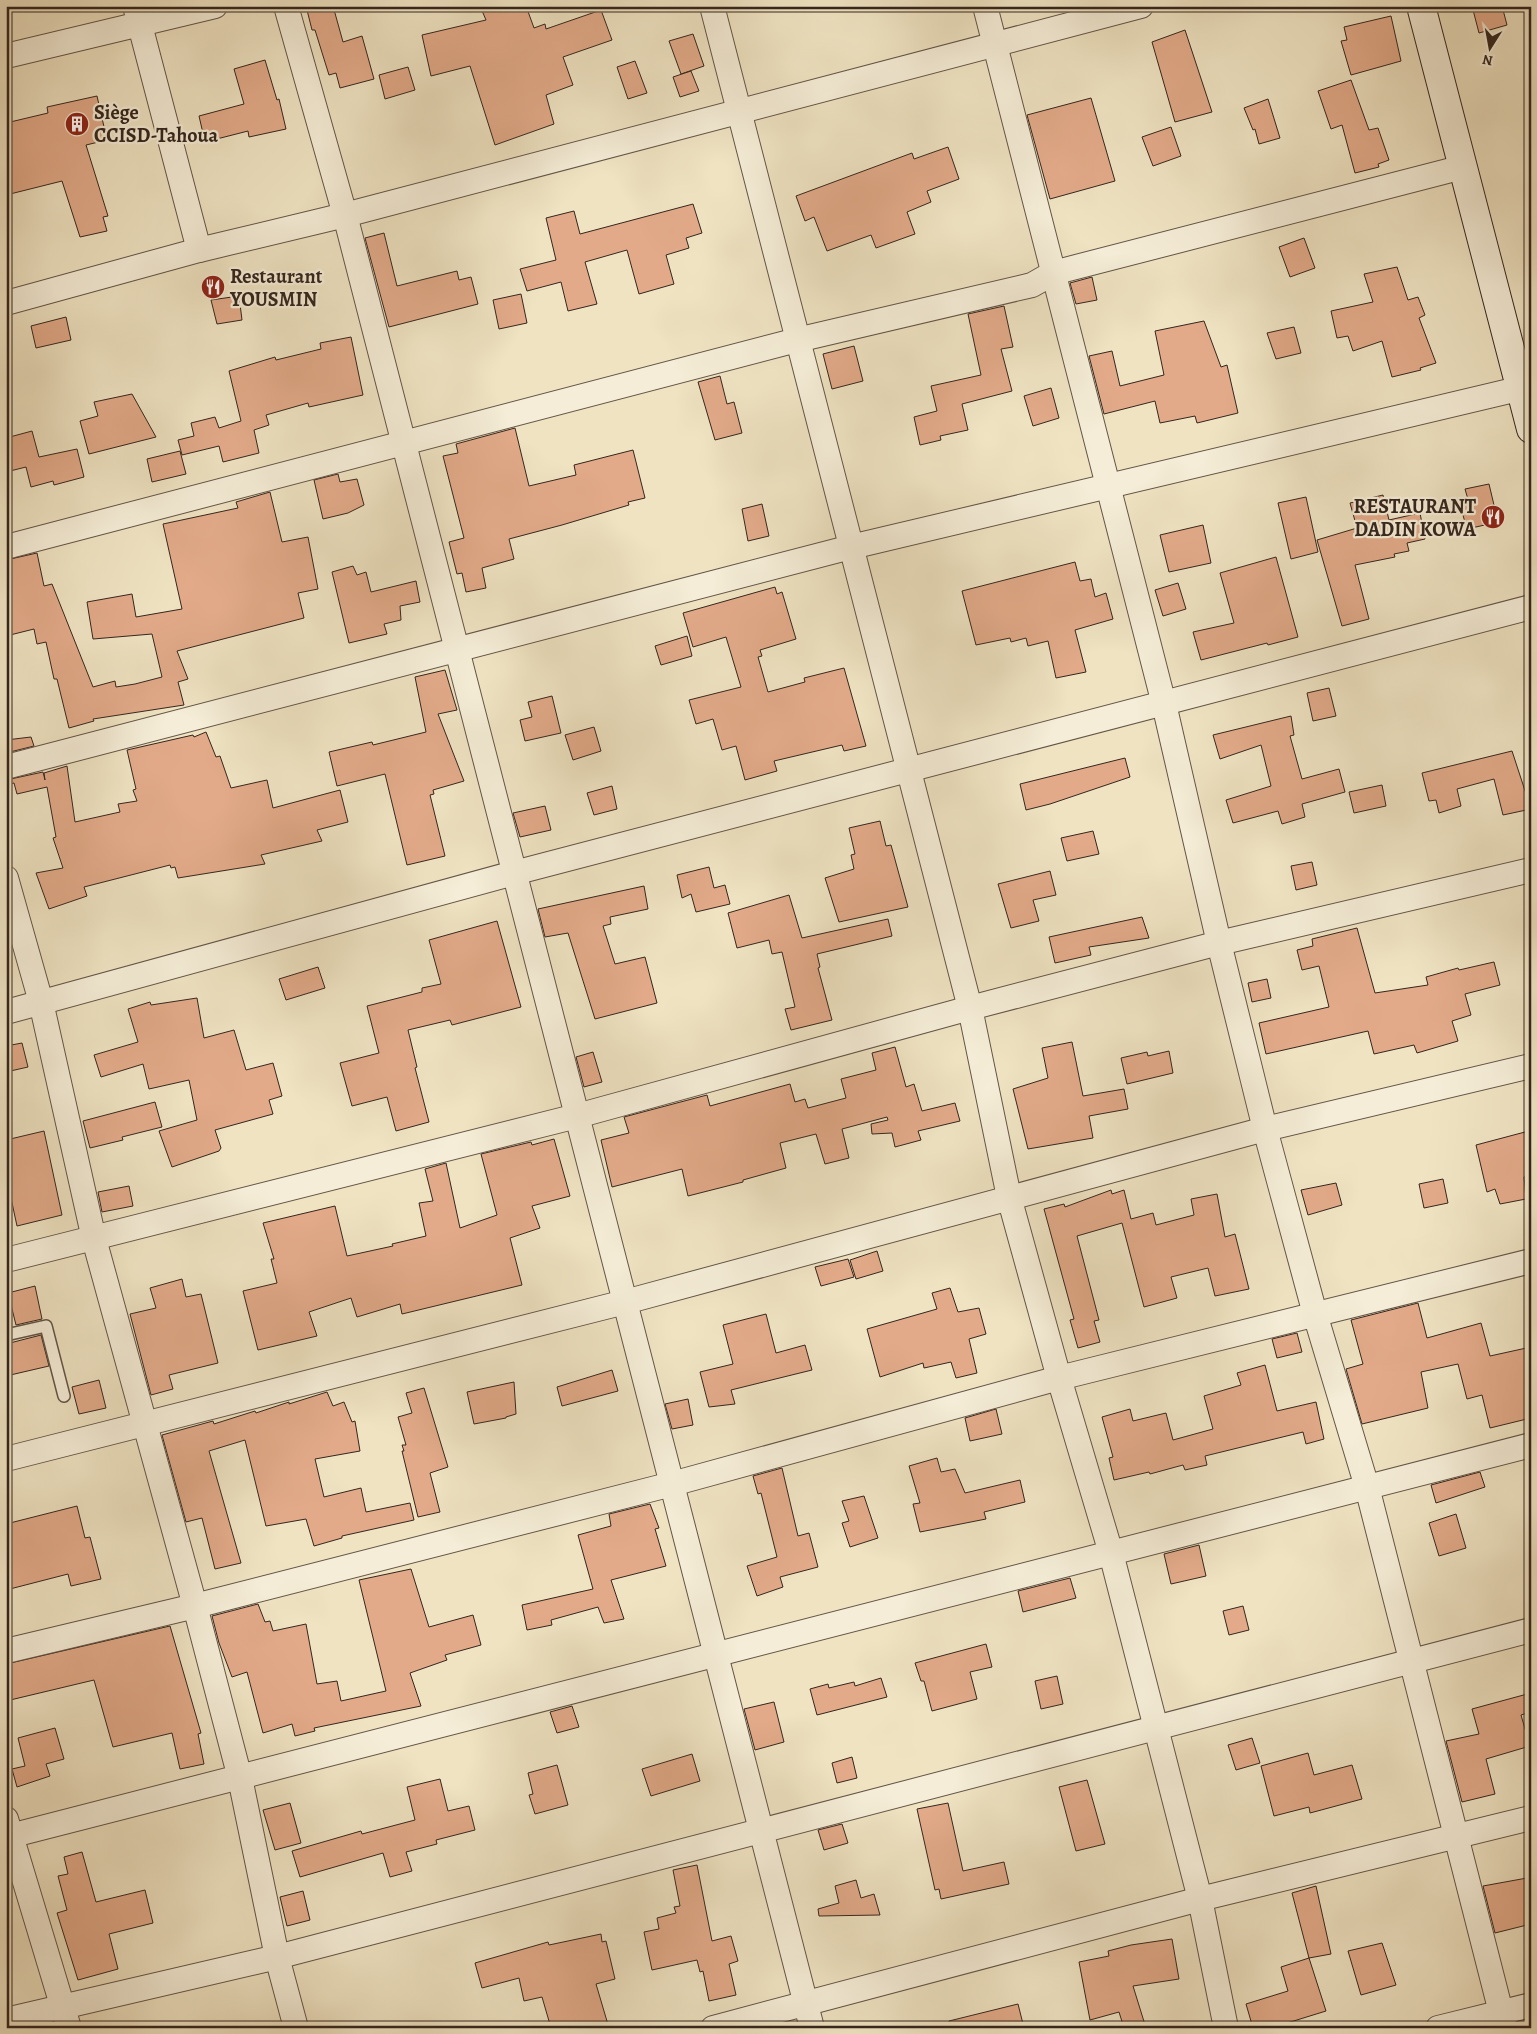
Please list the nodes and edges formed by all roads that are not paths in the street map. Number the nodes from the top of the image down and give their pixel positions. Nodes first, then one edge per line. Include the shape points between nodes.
1 (215, 6) edge
2 (286, 6) edge
3 (712, 6) edge
4 (985, 6) edge
5 (1142, 6) edge
6 (1421, 6) edge
7 (137, 15) edge
8 (995, 45) junction
9 (6, 56) edge
10 (738, 113) junction
11 (1463, 166) junction
12 (345, 215) junction
13 (199, 250) junction
14 (1053, 273) junction
15 (6, 302) edge
16 (797, 340) junction
17 (1526, 387) edge
18 (1531, 429) edge
19 (404, 443) junction
20 (1108, 486) junction
21 (6, 547) edge
22 (852, 547) junction
23 (1531, 607) edge
24 (457, 651) junction
25 (1164, 704) junction
26 (6, 767) edge
27 (908, 771) junction
28 (1531, 870) edge
29 (514, 873) junction
30 (6, 878) edge
31 (1218, 942) junction
32 (41, 1002) junction
33 (970, 1008) junction
34 (6, 1012) edge
35 (1531, 1066) edge
36 (577, 1116) junction
37 (1265, 1129) junction
38 (1010, 1197) junction
39 (94, 1239) junction
40 (6, 1260) edge
41 (1531, 1262) edge
42 (625, 1302) junction
43 (1315, 1314) junction
44 (6, 1335) edge
45 (1059, 1378) junction
46 (64, 1396) dead end
47 (145, 1425) junction
48 (1531, 1445) edge
49 (6, 1459) edge
50 (672, 1484) junction
51 (1367, 1487) junction
52 (1111, 1553) junction
53 (195, 1606) junction
54 (1531, 1630) edge
55 (6, 1651) edge
56 (716, 1655) junction
57 (1412, 1661) junction
58 (1156, 1728) junction
59 (240, 1778) junction
60 (1531, 1818) edge
61 (762, 1830) junction
62 (8, 1831) edge
63 (1457, 1837) junction
64 (1200, 1898) junction
65 (278, 1957) junction
66 (806, 2004) junction
67 (63, 2005) junction
68 (1531, 2005) edge
69 (6, 2020) edge
70 (1504, 2020) edge
71 (69, 2028) edge
72 (296, 2028) edge
73 (713, 2028) edge
74 (812, 2028) edge
75 (1226, 2028) edge
76 (1438, 2028) edge

1 - 7 street
2 - 12 street
3 - 10 street
4 - 8 street
5 - 8 street
6 - 11 street
7 - 9 street
7 - 13 street
8 - 10 street
8 - 14 street
10 - 12 street
10 - 16 street
11 - 14 street
11 - 17 street
12 - 13 street
12 - 19 street
13 - 15 street
14 - 16 street via 1032,284
14 - 20 street
16 - 19 street
16 - 22 street
17 - 18 street
17 - 20 street
19 - 21 street
19 - 24 street
20 - 22 street
20 - 25 street
22 - 24 street
22 - 27 street
23 - 25 street
24 - 26 street
24 - 29 street
25 - 27 street
25 - 31 street
27 - 29 street
27 - 33 street
28 - 31 street
29 - 32 street
29 - 36 street
30 - 32 street
31 - 33 street
31 - 37 street
32 - 34 street
32 - 39 street
33 - 36 street
33 - 38 street
35 - 37 street
36 - 39 street
36 - 42 street
37 - 38 street
37 - 43 street
38 - 42 street
38 - 45 street
39 - 40 street
39 - 47 street
41 - 43 street
42 - 47 street
42 - 50 street
43 - 45 street
43 - 51 street
44 - 46 lane via 46,1326
45 - 50 street
45 - 52 street
47 - 49 street
47 - 53 street
48 - 51 street
50 - 53 street
50 - 56 street
51 - 52 street
51 - 57 street
52 - 56 street
52 - 58 street
53 - 55 street
53 - 59 street
54 - 57 street
56 - 59 street
56 - 61 street
57 - 58 street
57 - 63 street
58 - 61 street
58 - 64 street
59 - 62 street
59 - 65 street
60 - 63 street
61 - 65 street
61 - 66 street
62 - 67 street
63 - 64 street
63 - 70 street
64 - 66 street
64 - 75 street
65 - 67 street
65 - 72 street
66 - 73 street
66 - 74 street
67 - 69 street
67 - 71 street
68 - 70 street
70 - 76 street

